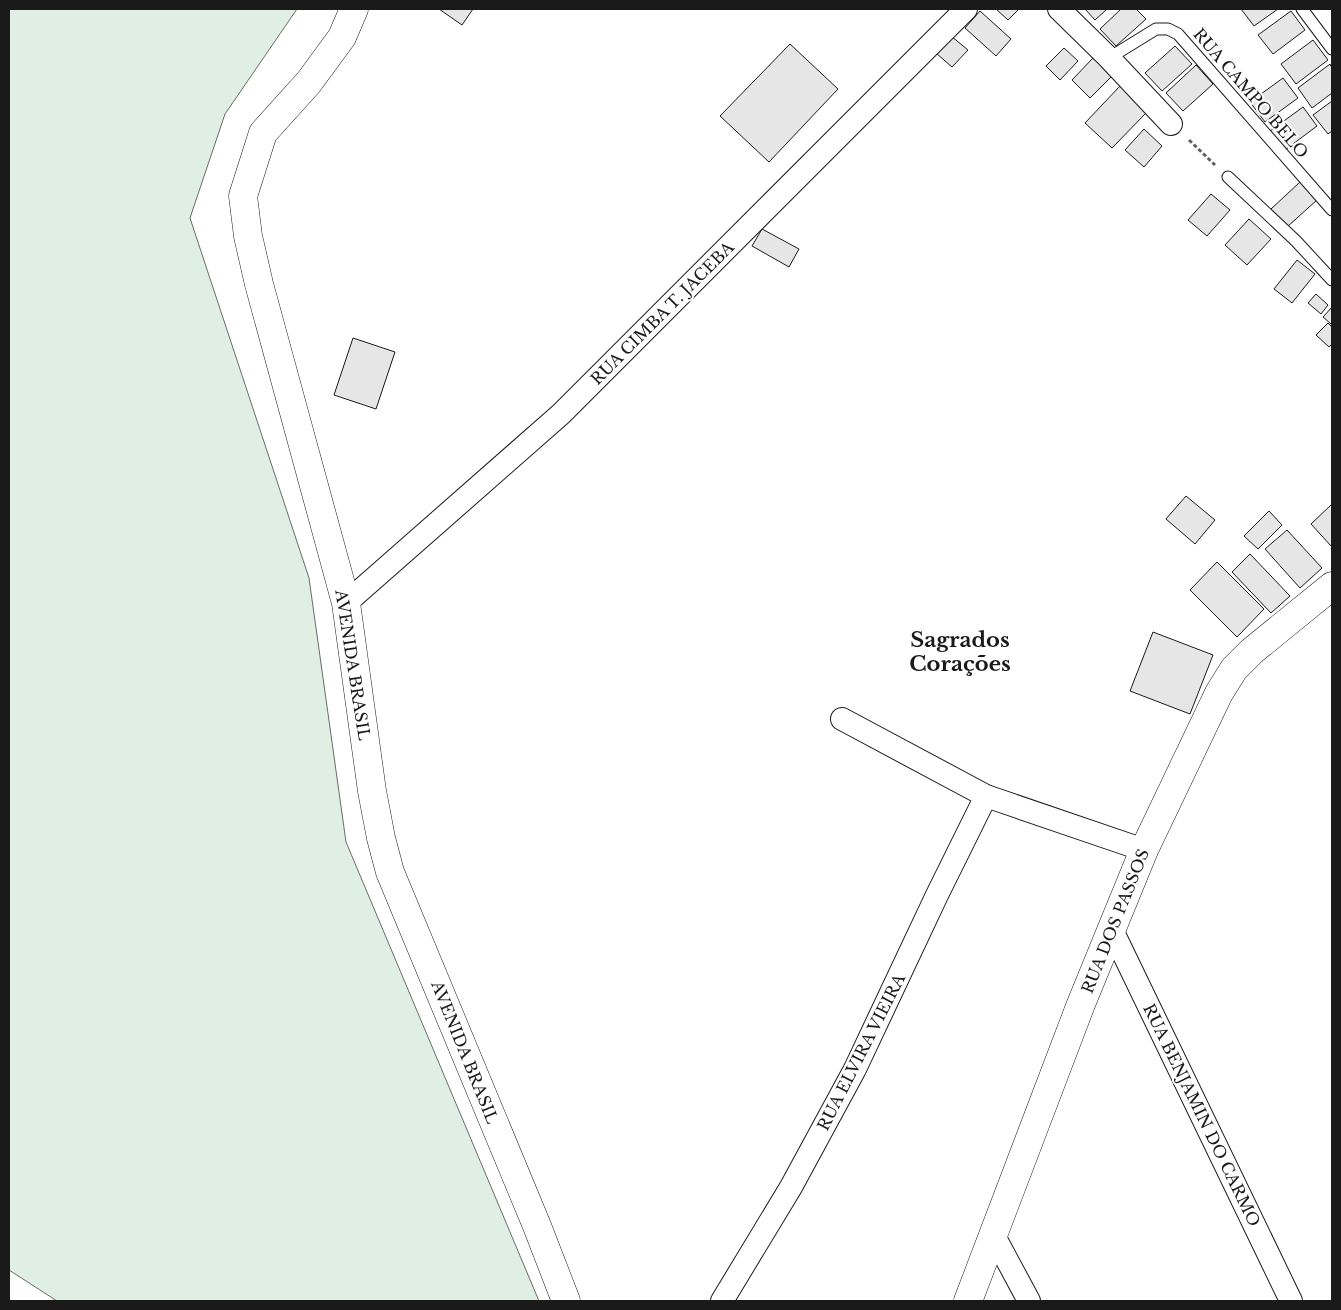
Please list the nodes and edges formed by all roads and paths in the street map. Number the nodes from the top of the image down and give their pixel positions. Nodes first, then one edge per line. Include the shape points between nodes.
1 (354, 9) edge
2 (966, 9) edge
3 (1059, 9) edge
4 (1302, 9) edge
5 (1332, 49) edge
6 (1109, 58) junction
7 (1171, 124) joint
8 (1228, 177) joint
9 (1332, 210) edge
10 (1332, 280) edge
11 (1332, 586) edge
12 (346, 603) junction
13 (842, 719) dead end
14 (986, 796) junction
15 (1144, 850) junction
16 (1112, 930) junction
17 (993, 1234) junction
18 (566, 1301) edge
19 (722, 1301) edge
20 (968, 1301) edge
21 (1029, 1301) edge
22 (1292, 1301) edge

1 - 12 street, AVENIDA BRASIL via 342,37 309,82 263,133 243,196 259,284
2 - 12 street, RUA CIMBA T. JACEBA via 561,414
3 - 6 street
4 - 5 lane
6 - 7 street
6 - 9 lane, RUA CAMPO BELO via 1156,29 1168,29 1178,34
7 - 8 path
8 - 10 lane
11 - 15 street, RUA DOS PASSOS via 1234,669 1219,692
12 - 18 street, AVENIDA BRASIL via 372,791 390,872
13 - 14 street
14 - 15 street
14 - 19 street, RUA ELVIRA VIEIRA via 855,1069 791,1187
15 - 16 street, RUA DOS PASSOS
16 - 17 street, RUA DOS PASSOS
16 - 22 street, RUA BENJAMIN DO CARMO
17 - 20 street, RUA DOS PASSOS
17 - 21 street

